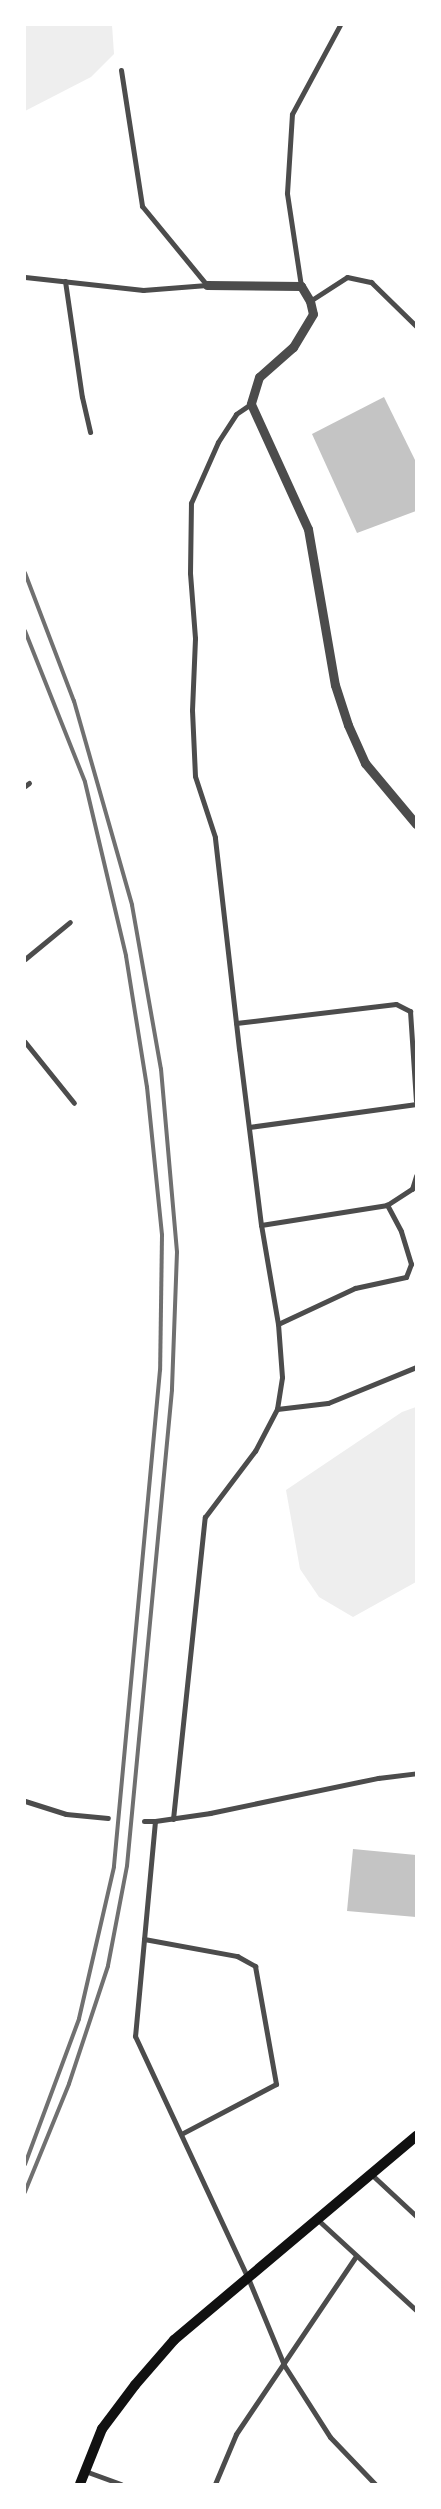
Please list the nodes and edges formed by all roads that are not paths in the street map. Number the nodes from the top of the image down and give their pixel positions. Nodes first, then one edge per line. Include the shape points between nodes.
1 (340, 25) edge
2 (121, 70) dead end
3 (25, 277) edge
4 (64, 281) junction
5 (207, 285) junction
6 (301, 286) junction
7 (310, 301) junction
8 (416, 326) edge
9 (251, 404) junction
10 (90, 432) dead end
11 (416, 824) edge
12 (70, 922) dead end
13 (25, 959) edge
14 (236, 1023) junction
15 (25, 1042) edge
16 (416, 1102) edge
17 (74, 1103) dead end
18 (249, 1127) junction
19 (416, 1176) edge
20 (387, 1205) junction
21 (261, 1225) junction
22 (278, 1324) junction
23 (416, 1367) edge
24 (276, 1409) junction
25 (416, 1773) edge
26 (25, 1801) edge
27 (108, 1818) dead end
28 (173, 1819) junction
29 (144, 1821) dead end
30 (155, 1821) junction
31 (144, 1939) junction
32 (181, 2134) junction
33 (416, 2136) edge
34 (371, 2174) junction
35 (416, 2216) edge
36 (318, 2220) junction
37 (356, 2256) junction
38 (248, 2278) junction
39 (416, 2310) edge
40 (284, 2365) junction
41 (84, 2471) junction
42 (80, 2484) edge
43 (121, 2484) edge
44 (215, 2484) edge
45 (376, 2484) edge

1 - 6 street via 292,114 287,193
2 - 5 street via 142,206
3 - 4 street
4 - 5 street via 143,290
4 - 10 street
5 - 6 street
6 - 7 street
7 - 8 street via 347,277 371,282
7 - 9 street via 312,314 293,347 259,377
9 - 11 street via 308,529 335,685 348,725 365,763
9 - 14 street via 236,414 218,442 191,503 195,776 216,836
12 - 13 street
14 - 16 street via 396,1004 410,1011
14 - 18 street
15 - 17 street
16 - 18 street
18 - 21 street
19 - 20 street via 412,1189
20 - 21 street
20 - 22 street via 401,1231 411,1264 406,1277 355,1288
21 - 22 street
22 - 24 street via 282,1377
23 - 24 street via 328,1403
24 - 28 street via 255,1451 205,1517
25 - 28 street
26 - 27 street via 66,1814
28 - 30 street
29 - 30 street
30 - 31 street
31 - 32 street via 135,2036
31 - 32 street via 237,1956 255,1966 276,2084
32 - 38 street
33 - 34 main road
34 - 35 street
34 - 36 main road
36 - 37 street
36 - 38 main road
37 - 39 street
37 - 40 street
38 - 40 street
38 - 41 main road via 174,2340 135,2385 102,2429
40 - 44 street via 236,2434
40 - 45 street via 330,2437
41 - 42 main road
41 - 43 street

